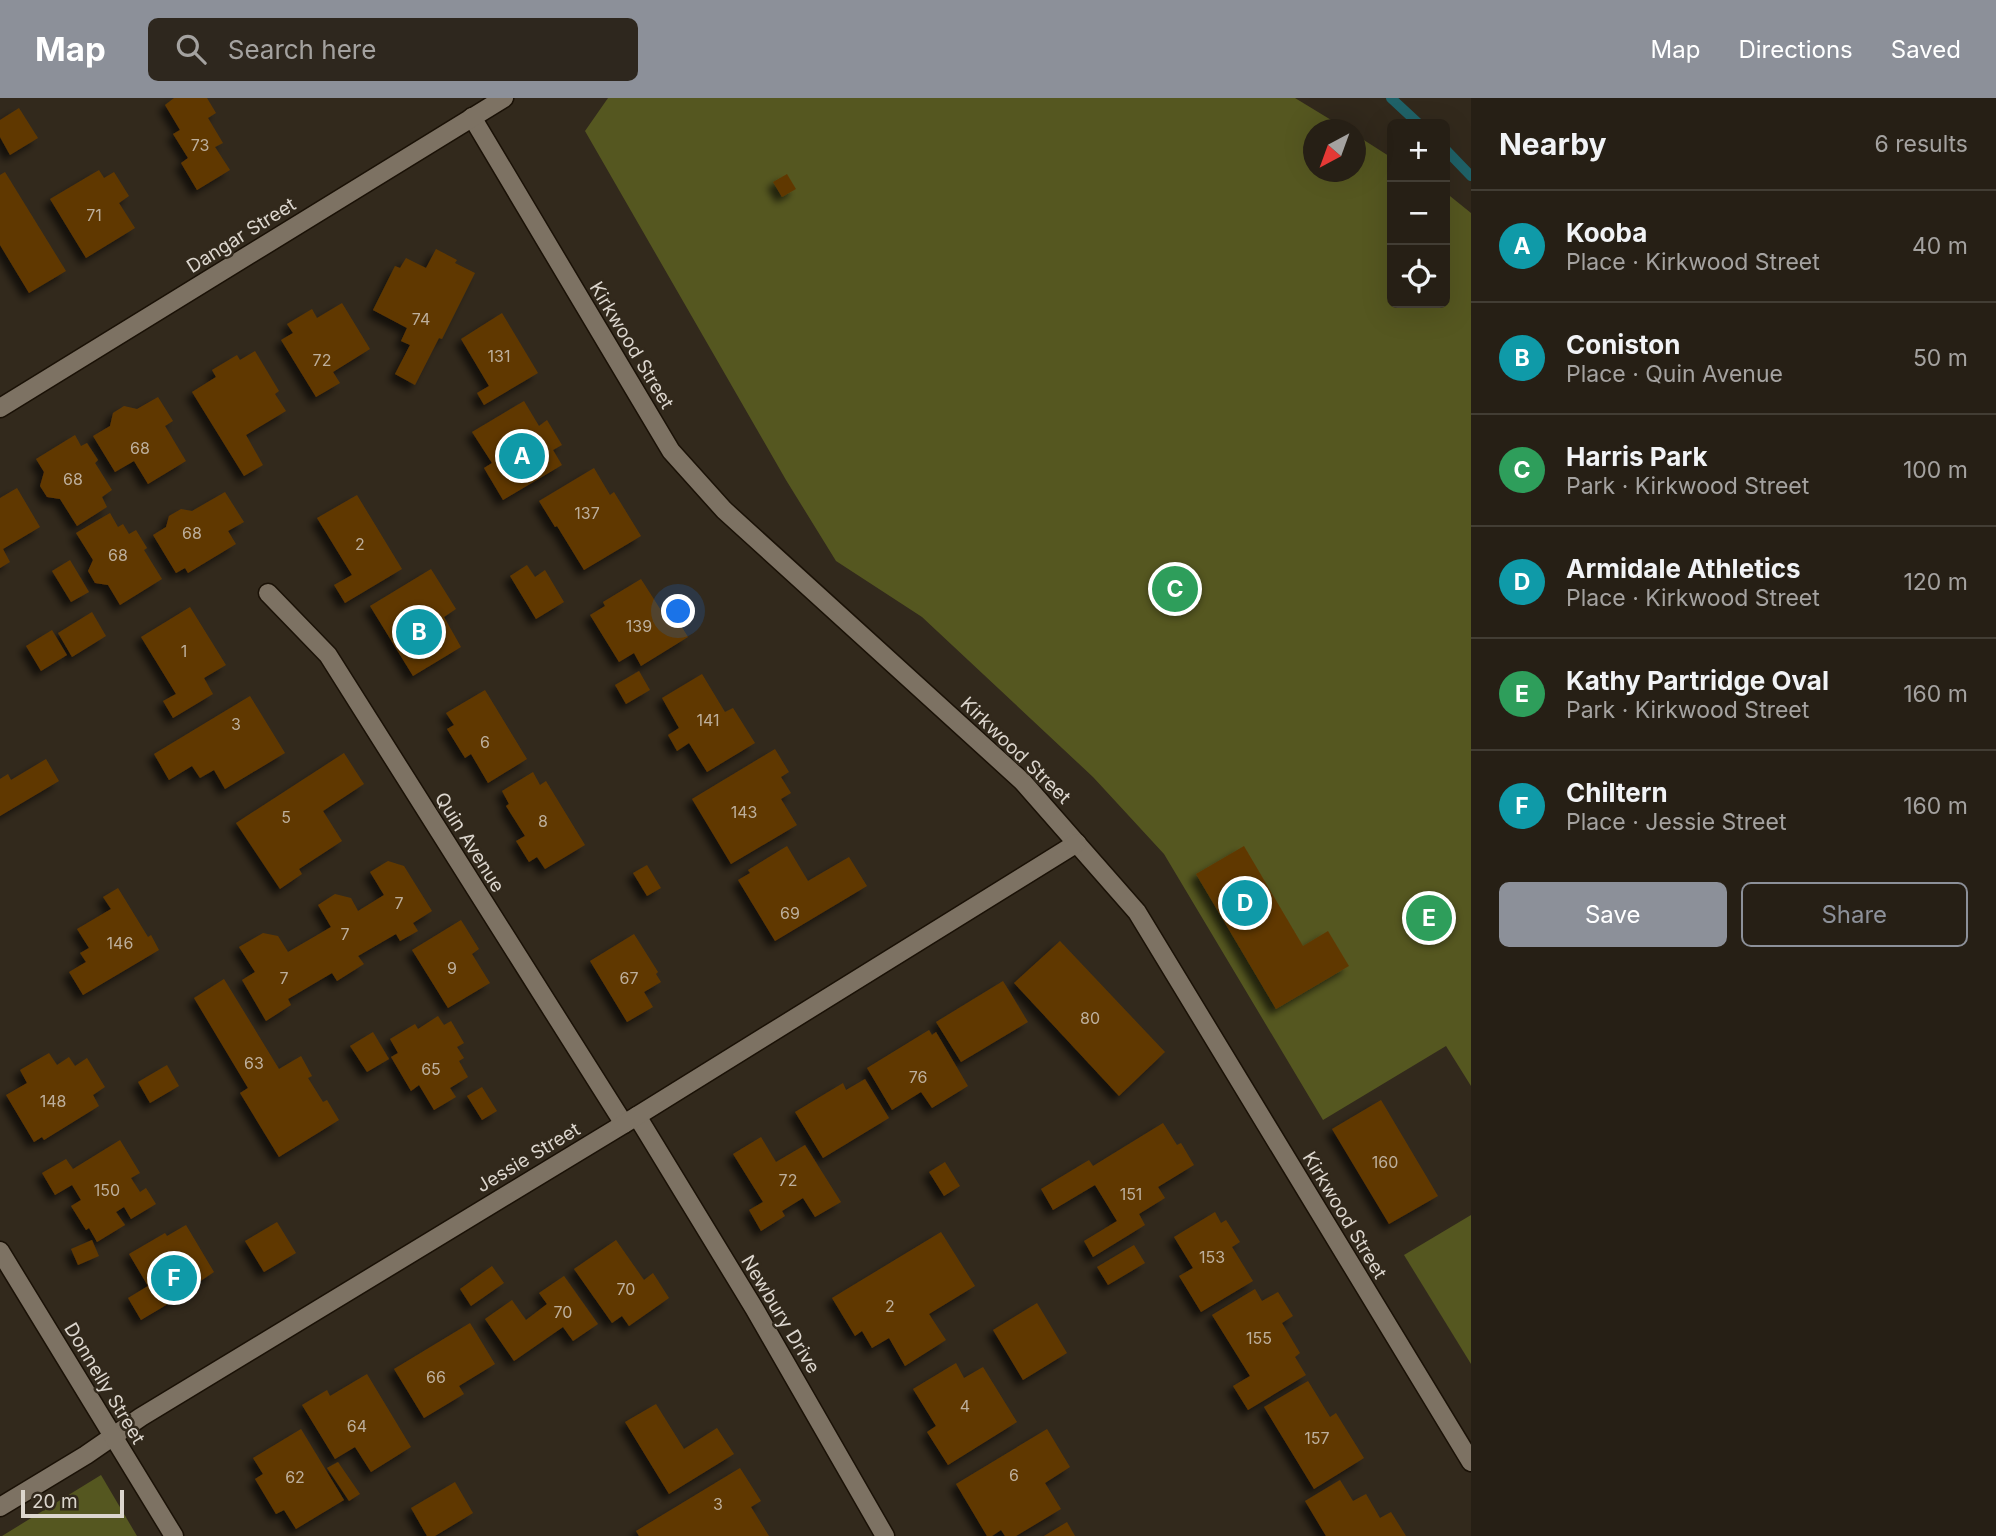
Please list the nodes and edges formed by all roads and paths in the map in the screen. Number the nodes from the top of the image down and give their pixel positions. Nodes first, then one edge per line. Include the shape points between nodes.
1 (504, 98) edge
2 (472, 117) junction
3 (0, 408) edge
4 (268, 593) dead end
5 (1077, 843) junction
6 (630, 1120) junction
7 (0, 1251) edge
8 (113, 1436) junction
9 (1471, 1462) edge
10 (0, 1507) edge
11 (174, 1536) edge
12 (885, 1536) edge

1 - 2 street, Dangar Street
2 - 3 street, Dangar Street
2 - 5 street, Kirkwood Street via 671,451 724,510 1022,781
4 - 6 street, Quin Avenue via 328,655
5 - 6 street, Jessie Street
5 - 9 street, Kirkwood Street via 1137,912
6 - 8 street, Jessie Street
6 - 12 street, Newbury Drive via 754,1308
7 - 8 street, Donnelly Street
8 - 10 street, Jessie Street
8 - 11 street, Donnelly Street

